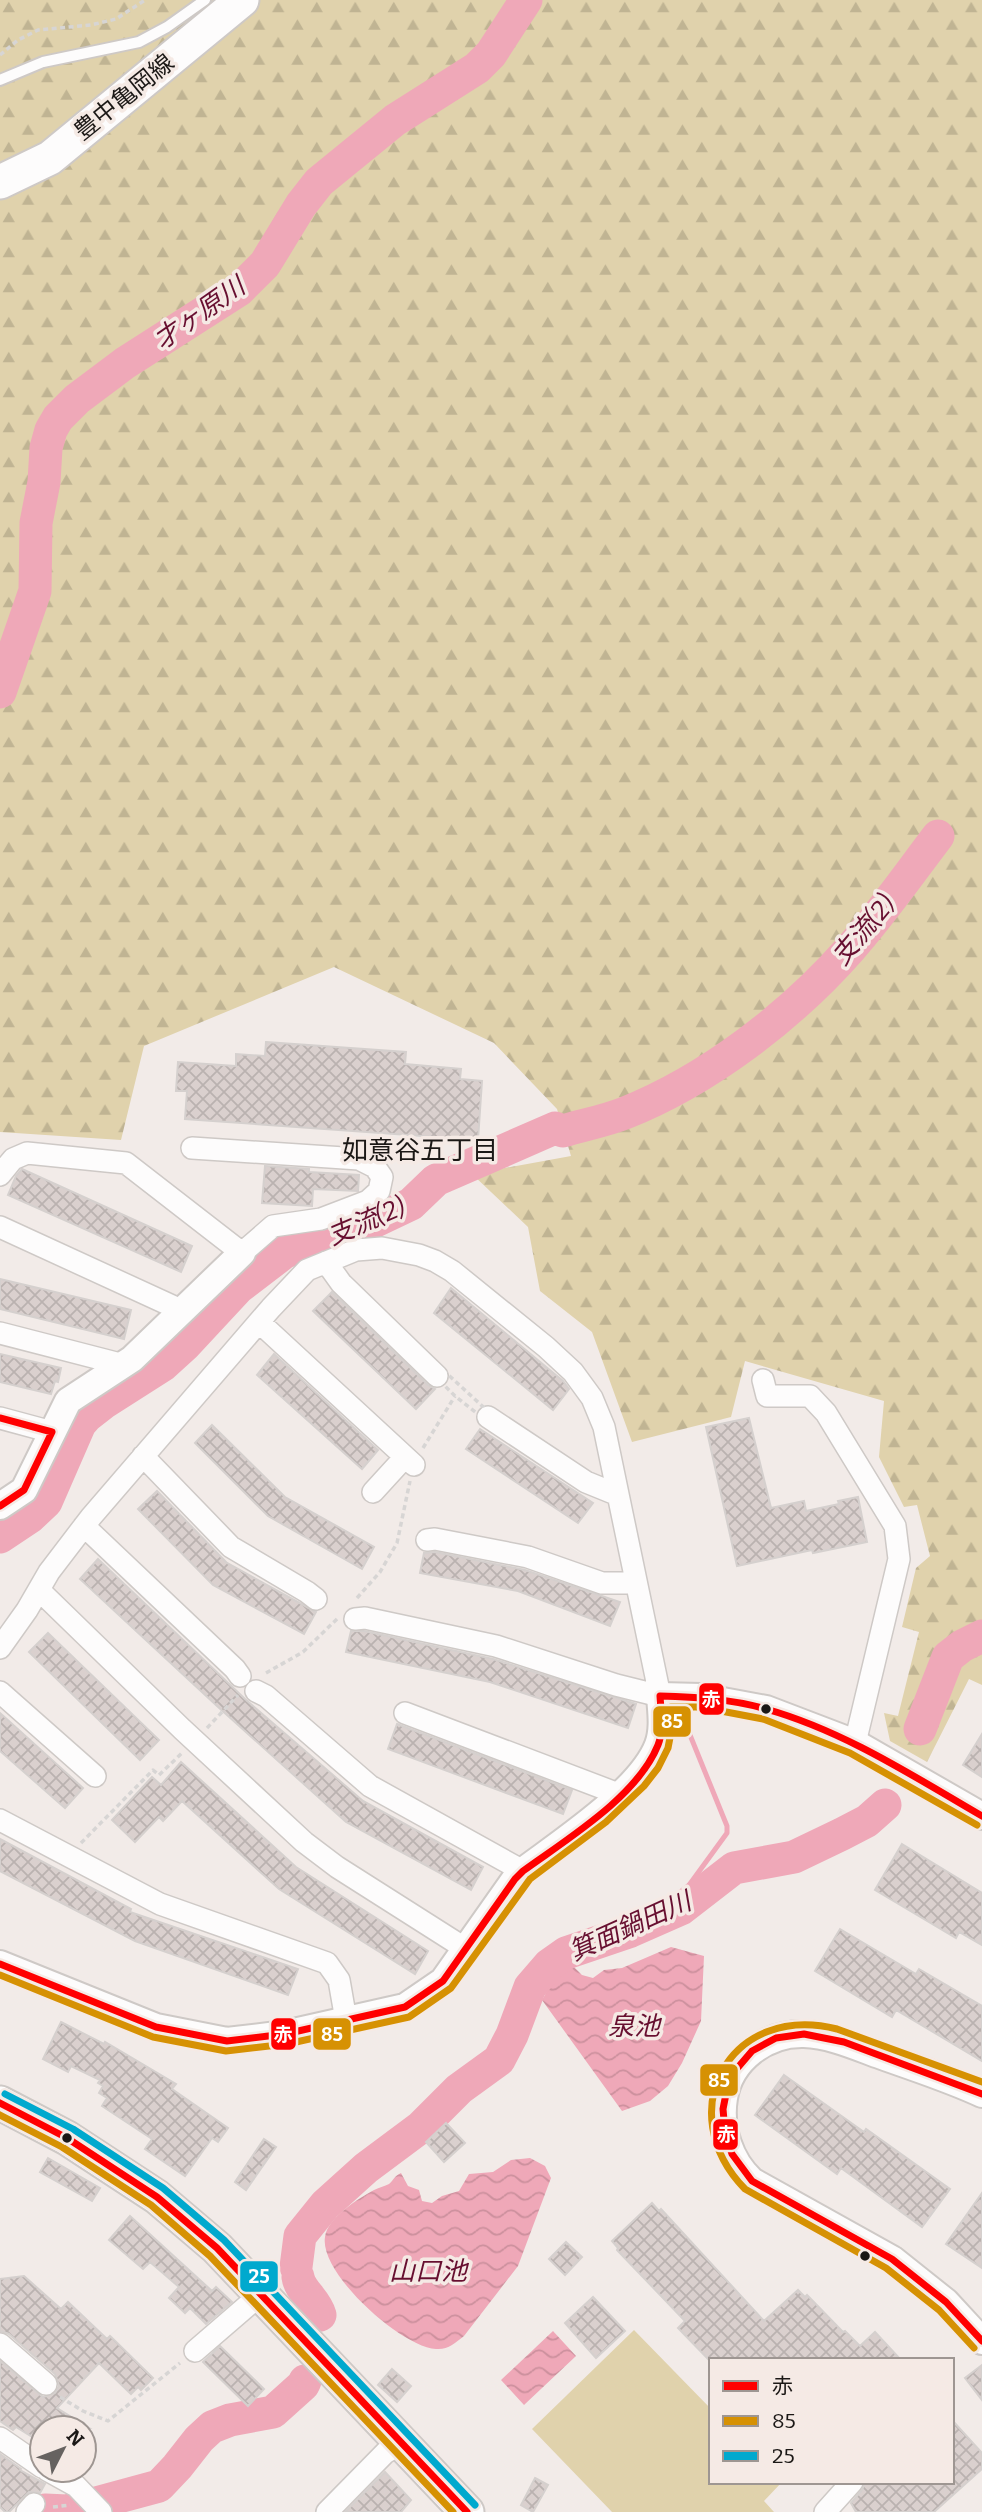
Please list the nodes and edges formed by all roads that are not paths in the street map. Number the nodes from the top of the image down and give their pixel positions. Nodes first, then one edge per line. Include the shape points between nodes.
1 (205, 0) edge
2 (242, 0) edge
3 (0, 80) edge
4 (0, 182) edge
5 (192, 1148) dead end
6 (0, 1175) edge
7 (0, 1227) edge
8 (243, 1252) junction
9 (326, 1262) junction
10 (183, 1311) junction
11 (259, 1322) junction
12 (0, 1333) edge
13 (124, 1365) junction
14 (437, 1376) road end
15 (763, 1380) dead end
16 (0, 1418) edge
17 (488, 1418) road end
18 (52, 1432) junction
19 (143, 1456) junction
20 (373, 1492) dead end
21 (618, 1495) junction
22 (0, 1506) edge
23 (84, 1526) junction
24 (427, 1540) dead end
25 (636, 1583) junction
26 (39, 1590) junction
27 (316, 1600) dead end
28 (355, 1619) dead end
29 (0, 1648) edge
30 (240, 1676) dead end
31 (256, 1691) dead end
32 (0, 1692) edge
33 (660, 1696) junction
34 (405, 1713) dead end
35 (855, 1743) junction
36 (95, 1776) dead end
37 (621, 1795) junction
38 (982, 1816) edge
39 (0, 1820) edge
40 (523, 1871) junction
41 (466, 1949) junction
42 (0, 1964) edge
43 (346, 2020) junction
44 (982, 2094) edge
45 (0, 2103) edge
46 (261, 2294) junction
47 (982, 2341) edge
48 (0, 2344) edge
49 (195, 2351) road end
50 (46, 2384) road end
51 (0, 2438) edge
52 (401, 2443) junction
53 (28, 2457) edge
54 (72, 2484) edge
55 (850, 2484) edge
56 (93, 2503) edge
57 (327, 2512) edge
58 (467, 2512) edge
59 (825, 2512) edge

1 - 3 lane via 139,42 43,62
2 - 4 main road, 豊中亀岡線 via 50,158
5 - 8 street via 359,1159 375,1167 382,1177 379,1191 368,1201 321,1219 273,1226
6 - 8 street via 13,1159 27,1153 126,1163
7 - 10 street
8 - 10 street
9 - 11 street via 307,1270
9 - 14 street via 341,1283
9 - 21 street via 356,1250 382,1248 427,1257 452,1271 561,1360 584,1385 601,1418
10 - 13 street
11 - 19 street
11 - 20 street via 410,1461
12 - 13 street
13 - 18 street via 68,1401
15 - 35 street via 767,1396 810,1396 826,1413 895,1526 899,1559
16 - 18 street
17 - 21 street via 586,1482
18 - 22 street via 24,1490
19 - 23 street
19 - 27 street via 231,1547
21 - 25 street
23 - 26 street
23 - 30 street
24 - 25 street via 528,1557 602,1583
25 - 33 street
26 - 29 street
26 - 41 street via 303,1842
28 - 33 street via 496,1646
31 - 40 street via 370,1786
32 - 36 street
33 - 35 street via 701,1697 766,1709
33 - 37 street via 658,1744 638,1779
34 - 37 street
35 - 38 street
37 - 40 street
39 - 43 street via 160,1904 327,1963 339,1980
40 - 41 street
41 - 43 street via 443,1981 405,2007
42 - 43 street via 156,2027 227,2041
44 - 47 street via 831,2038 804,2034 777,2038 749,2053 735,2071 722,2112 732,2152 745,2175 905,2270 946,2302
45 - 46 main road via 67,2138 157,2197 217,2248
46 - 49 street
46 - 52 main road
48 - 50 street
51 - 53 street
52 - 57 street via 385,2453
52 - 58 main road
54 - 56 street
55 - 59 street

